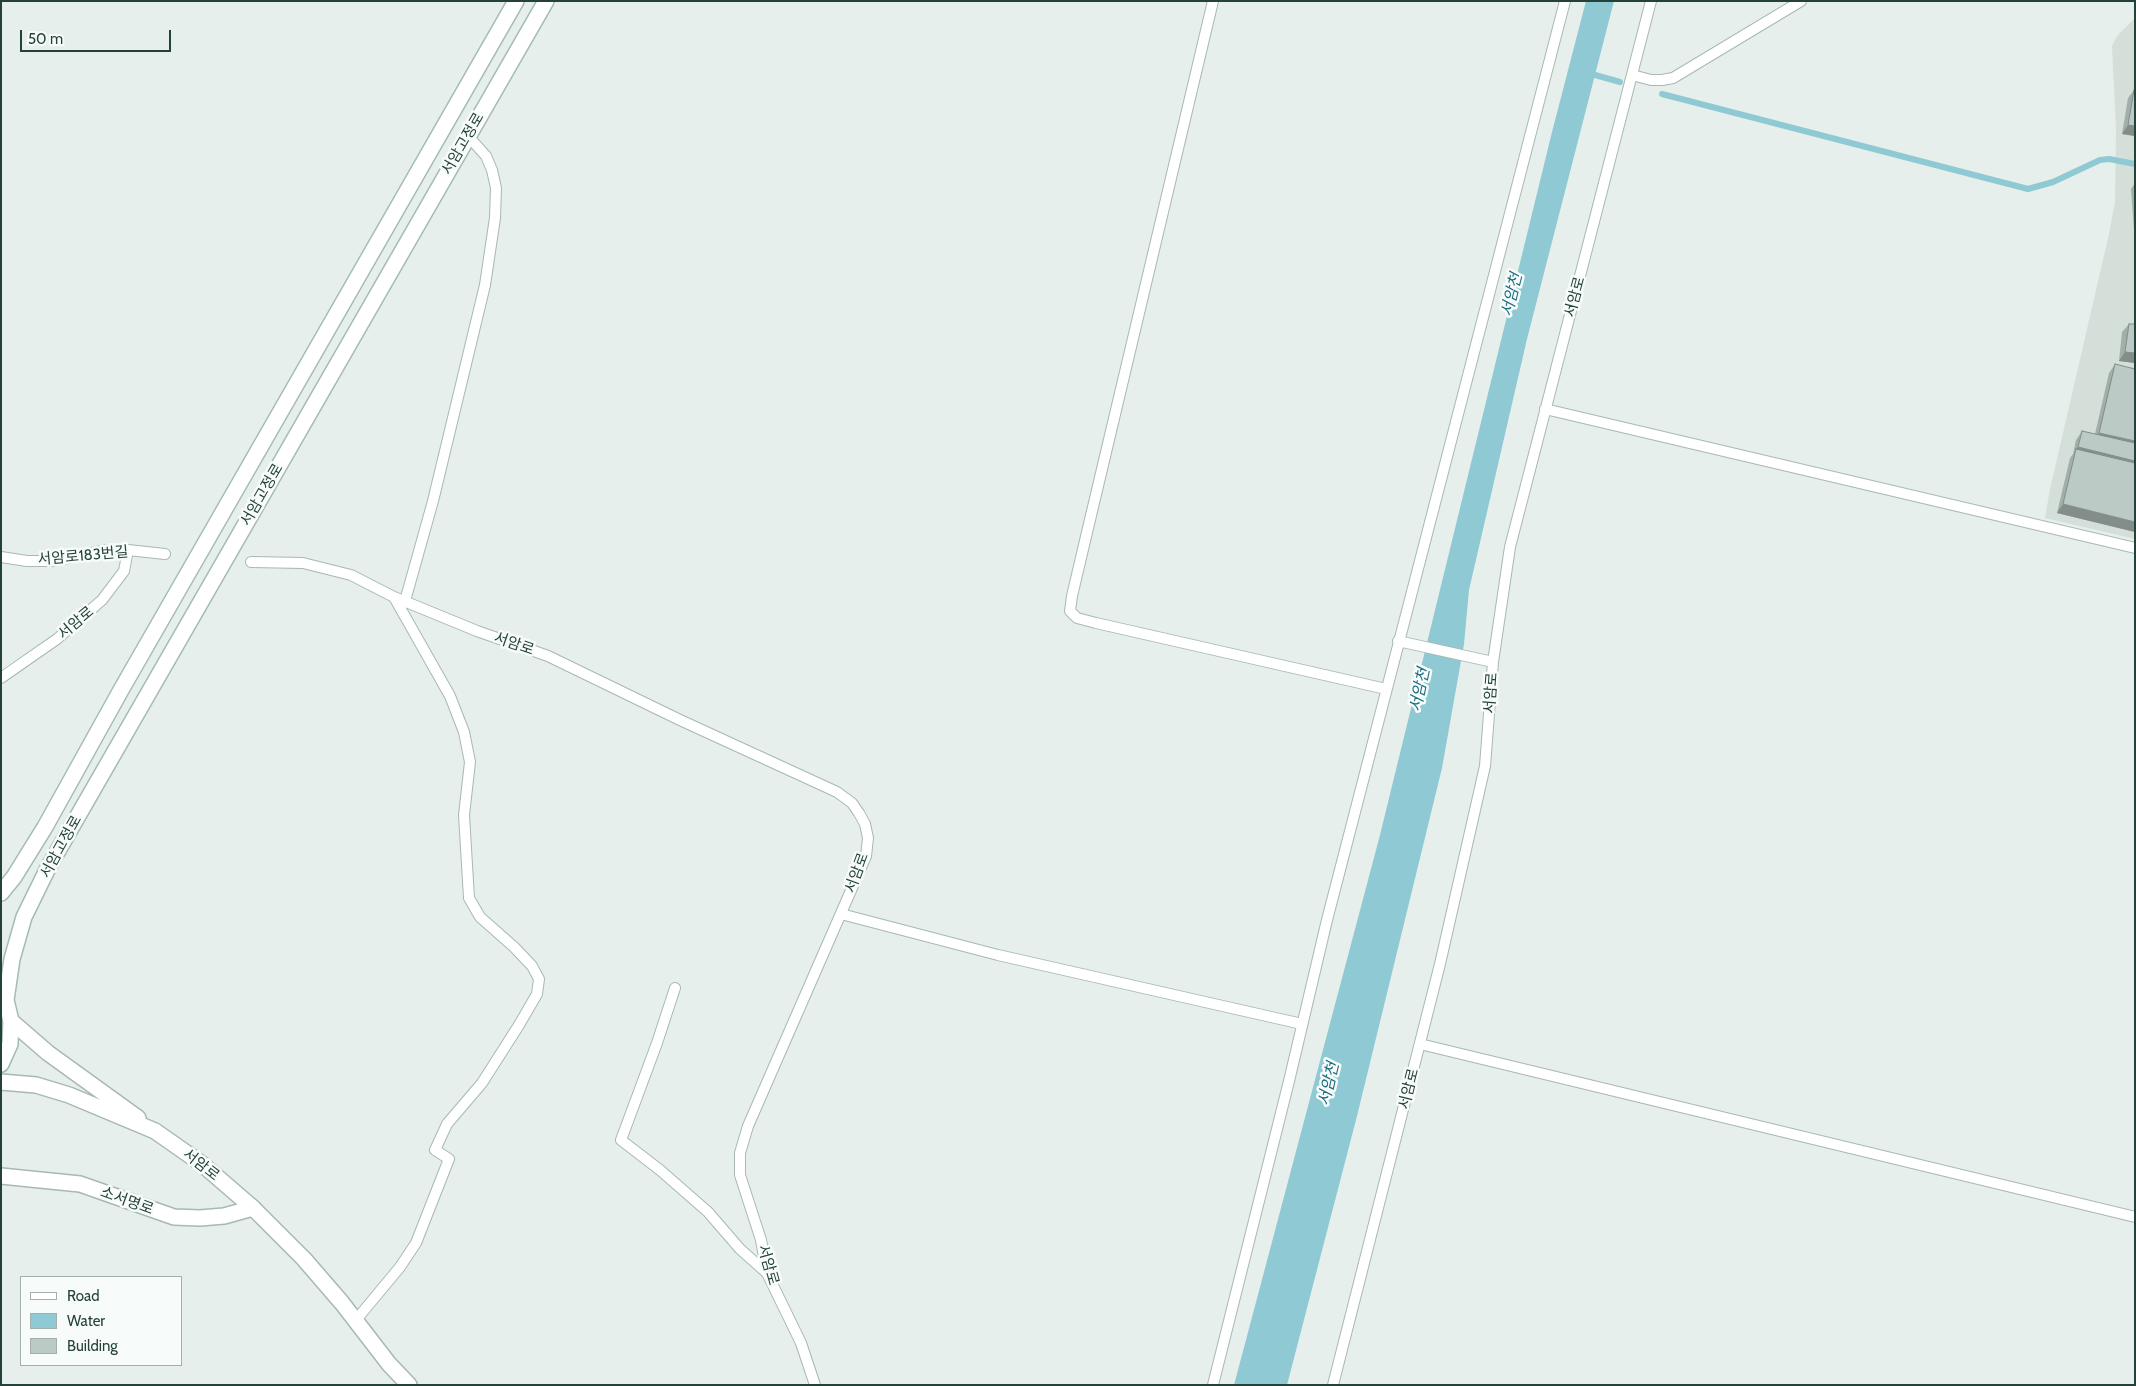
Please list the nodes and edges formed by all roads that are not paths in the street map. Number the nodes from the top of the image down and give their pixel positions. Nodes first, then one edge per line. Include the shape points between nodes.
1 (516, 1) edge
2 (546, 1) edge
3 (1213, 1) edge
4 (1564, 1) edge
5 (1650, 1) edge
6 (1802, 1) edge
7 (1632, 75) junction
8 (468, 136) junction
9 (1545, 409) junction
10 (2135, 548) edge
11 (128, 550) junction
12 (165, 554) dead end
13 (1, 557) edge
14 (251, 562) dead end
15 (394, 597) junction
16 (405, 601) junction
17 (1398, 641) junction
18 (1489, 661) junction
19 (1, 678) edge
20 (1386, 689) junction
21 (1, 893) edge
22 (841, 914) junction
23 (675, 988) dead end
24 (4, 996) edge
25 (11, 1021) junction
26 (1302, 1024) junction
27 (1420, 1044) junction
28 (1, 1064) edge
29 (1, 1082) edge
30 (155, 1131) junction
31 (1, 1176) edge
32 (253, 1208) junction
33 (2135, 1217) edge
34 (767, 1273) junction
35 (356, 1320) junction
36 (409, 1385) edge
37 (815, 1385) edge
38 (1213, 1385) edge
39 (1333, 1385) edge

1 - 21 main road, 서암고정로 via 45,827
2 - 8 main road, 서암고정로
3 - 20 lane via 1070,611 1077,618 1096,623
4 - 17 lane
5 - 7 lane, 서암로
6 - 7 lane via 1673,78 1651,80
7 - 9 lane, 서암로
8 - 16 lane via 486,156 492,170 496,188 495,218 485,285 433,501
8 - 24 main road, 서암고정로 via 48,868 24,917
9 - 10 lane
9 - 18 lane, 서암로 via 1510,547
11 - 12 lane, 서암로183번길
11 - 13 lane, 서암로183번길 via 82,554 52,561
11 - 19 lane, 서암로 via 124,571 102,600 57,639
14 - 15 lane, 서암로 via 303,563 327,568
15 - 16 lane, 서암로
15 - 35 lane via 450,696 464,732 470,762 464,816 469,898 480,917 514,947 539,978 537,994 519,1025 482,1083 447,1124 435,1150 449,1159 416,1243
16 - 22 lane, 서암로 via 548,656 837,792 859,813 868,838 866,856
17 - 18 lane
17 - 20 lane
18 - 27 lane, 서암로 via 1485,766
20 - 26 lane
22 - 26 lane via 1008,957
22 - 34 lane, 서암로 via 748,1126 740,1153 740,1175 761,1240
23 - 34 lane via 621,1140 708,1212 740,1249
24 - 25 main road
25 - 28 main road via 10,1044
25 - 30 main road via 48,1053
26 - 38 lane
27 - 33 lane
27 - 39 lane, 서암로
29 - 30 main road, 서암로 via 36,1085 69,1094
30 - 32 main road, 서암로 via 202,1164
31 - 32 main road, 소서명로 via 80,1184 174,1217 224,1216
32 - 35 main road, 서암로 via 304,1259
34 - 37 lane, 서암로 via 801,1343
35 - 36 main road, 서암로

